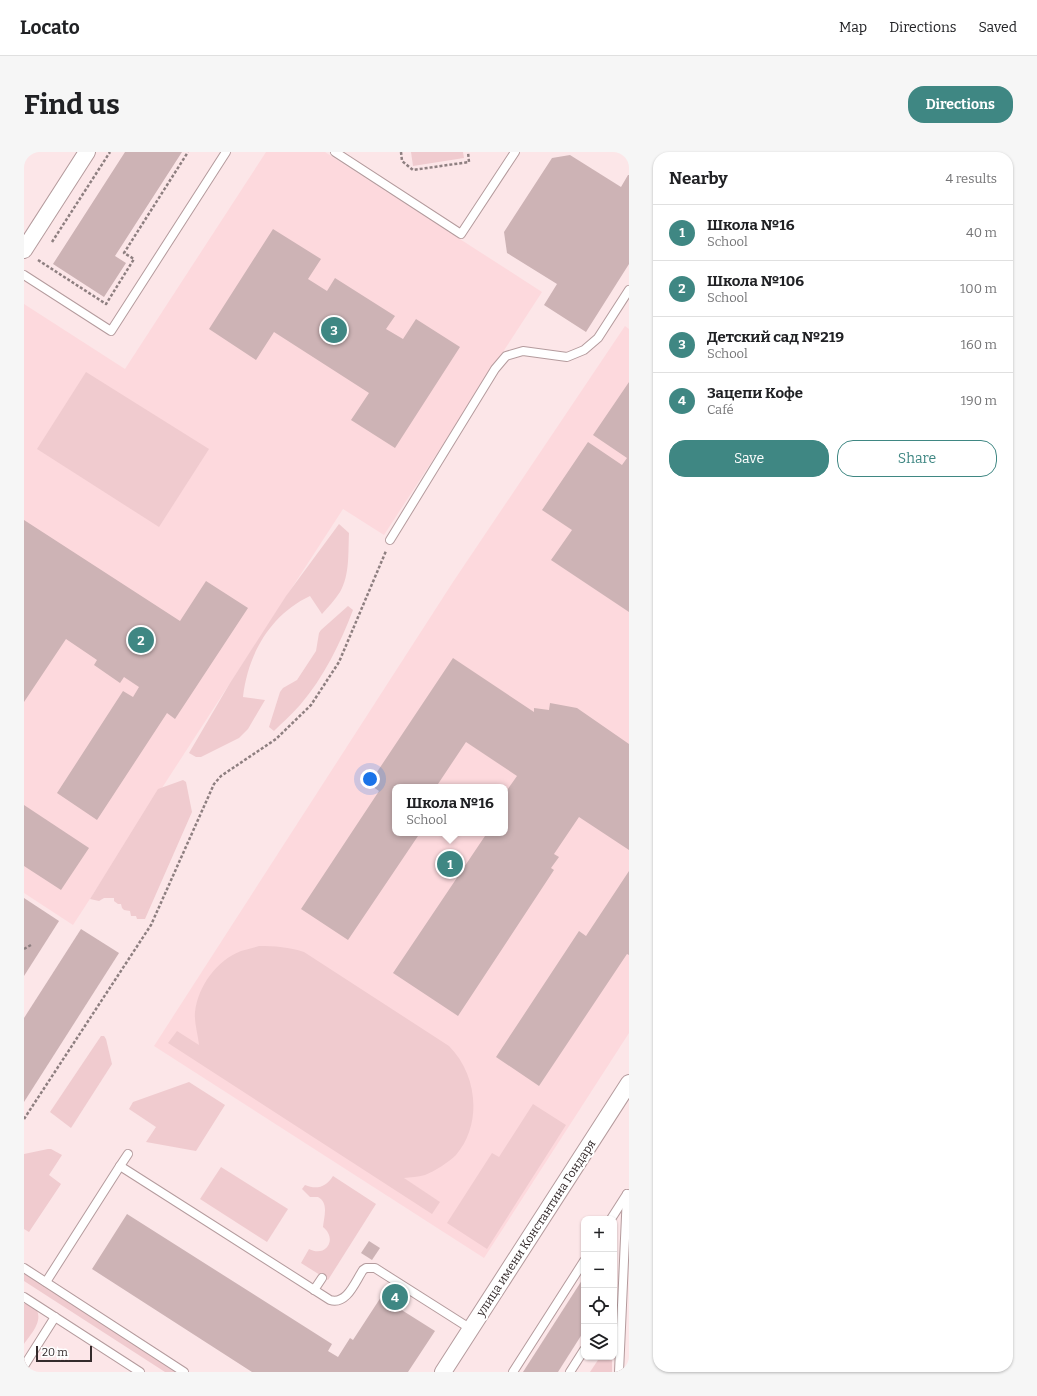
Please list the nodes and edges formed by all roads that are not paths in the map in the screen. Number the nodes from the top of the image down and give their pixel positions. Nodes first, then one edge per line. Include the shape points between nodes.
1 (87, 152) edge
2 (226, 152) edge
3 (335, 152) edge
4 (515, 152) edge
5 (24, 250) edge
6 (24, 275) edge
7 (629, 290) edge
8 (390, 540) road end
9 (629, 1084) edge
10 (128, 1154) dead end
11 (120, 1166) junction
12 (628, 1193) edge
13 (613, 1216) edge
14 (581, 1266) edge
15 (24, 1268) edge
16 (322, 1278) dead end
17 (46, 1282) junction
18 (314, 1290) junction
19 (24, 1297) edge
20 (622, 1306) junction
21 (617, 1308) edge
22 (55, 1317) junction
23 (471, 1329) junction
24 (581, 1355) edge
25 (24, 1366) edge
26 (140, 1372) edge
27 (184, 1372) edge
28 (444, 1372) edge
29 (513, 1372) edge
30 (570, 1372) edge
31 (619, 1372) edge

1 - 5 street
2 - 6 lane via 111,331
3 - 4 lane via 461,234
7 - 8 lane via 598,338 584,350 567,357 522,350 506,356 495,369
9 - 23 street, улица имени Константина Гондаря
10 - 11 lane
11 - 17 lane
11 - 18 lane
12 - 13 lane
12 - 20 lane
14 - 29 lane
15 - 17 lane
16 - 18 lane
17 - 27 lane
18 - 23 lane via 330,1300 341,1301 363,1270 375,1268
19 - 22 lane
20 - 21 lane
20 - 31 lane
22 - 25 lane
22 - 26 lane
23 - 28 street, улица имени Константина Гондаря
24 - 30 lane

